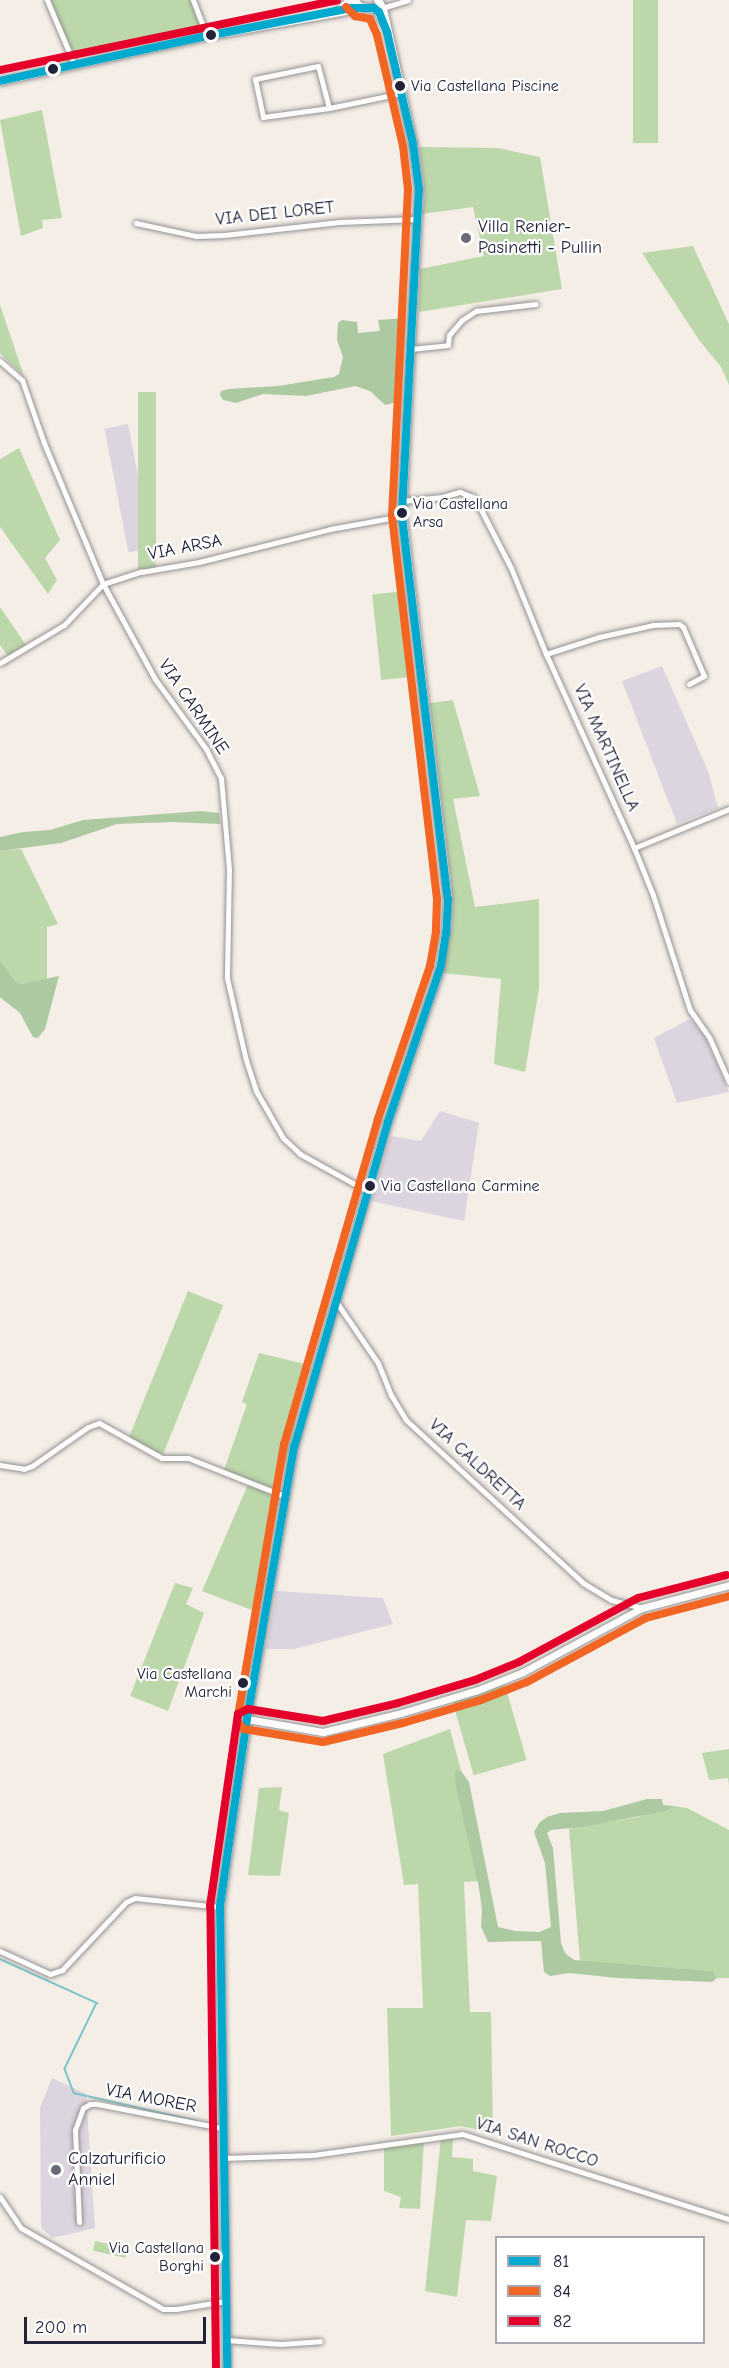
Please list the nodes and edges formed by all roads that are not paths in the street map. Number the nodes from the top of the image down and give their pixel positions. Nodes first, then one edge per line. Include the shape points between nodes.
1 (47, 0) edge
2 (193, 0) edge
3 (349, 0) edge
4 (354, 0) edge
5 (408, 0) edge
6 (378, 2) edge
7 (364, 8) junction
8 (334, 12) junction
9 (387, 32) junction
10 (207, 36) junction
11 (74, 64) junction
12 (0, 81) edge
13 (402, 93) junction
14 (329, 108) junction
15 (418, 219) junction
16 (136, 223) dead end
17 (536, 304) dead end
18 (411, 349) junction
19 (0, 361) edge
20 (402, 501) junction
21 (402, 516) junction
22 (103, 585) junction
23 (546, 654) junction
24 (0, 663) edge
25 (689, 684) dead end
26 (729, 808) edge
27 (634, 848) junction
28 (729, 1082) edge
29 (367, 1191) junction
30 (335, 1300) junction
31 (0, 1465) edge
32 (284, 1496) junction
33 (729, 1585) edge
34 (642, 1608) junction
35 (247, 1719) junction
36 (220, 1907) junction
37 (0, 1951) edge
38 (222, 2128) junction
39 (223, 2158) junction
40 (0, 2197) edge
41 (729, 2219) edge
42 (79, 2222) dead end
43 (226, 2301) junction
44 (226, 2340) junction
45 (320, 2341) dead end
46 (227, 2368) edge

1 - 11 street
2 - 10 street
3 - 8 street
4 - 7 main road
5 - 6 street
6 - 7 main road
6 - 9 main road
7 - 8 street
7 - 9 main road via 378,11
8 - 10 street
9 - 13 main road
10 - 11 street
11 - 12 street
13 - 14 street
13 - 15 main road via 417,169
14 - 14 street via 318,66 255,79 263,117
15 - 16 street, VIA DEI LORET via 339,222 196,236
15 - 18 main road
17 - 18 street via 476,311 449,334 448,345
18 - 20 main road
19 - 22 street, VIA CARMINE via 22,380
20 - 21 main road
20 - 23 street, VIA MARTINELLA via 460,492 473,497 511,568
21 - 22 street, VIA ARSA via 141,572
21 - 29 main road via 448,898 440,969
22 - 24 street, VIA ARSA via 64,625
22 - 29 street, VIA CARMINE via 155,679 206,749 221,778 229,869 227,978 256,1091 283,1138 300,1154
23 - 25 street via 621,632 679,624 704,676
23 - 27 street, VIA MARTINELLA
26 - 27 street
27 - 28 street, VIA MARTINELLA via 690,1010 710,1039
29 - 30 main road
30 - 32 main road
30 - 34 street, VIA CALDRETTA via 378,1363 406,1420 583,1583 610,1600
31 - 32 street via 24,1469 32,1466 99,1423 162,1458 188,1458
32 - 35 main road
33 - 34 street
34 - 35 street via 523,1672 401,1713 323,1732
35 - 36 main road
36 - 37 street via 135,1898 126,1902 62,1970 50,1974
36 - 38 main road
38 - 39 main road
38 - 42 street, VIA MORER via 97,2104 83,2108 75,2130
39 - 41 street, VIA SAN ROCCO via 313,2155 462,2134
39 - 43 main road
40 - 43 street via 21,2229 163,2309
43 - 44 main road
44 - 45 street via 281,2344
44 - 46 main road

